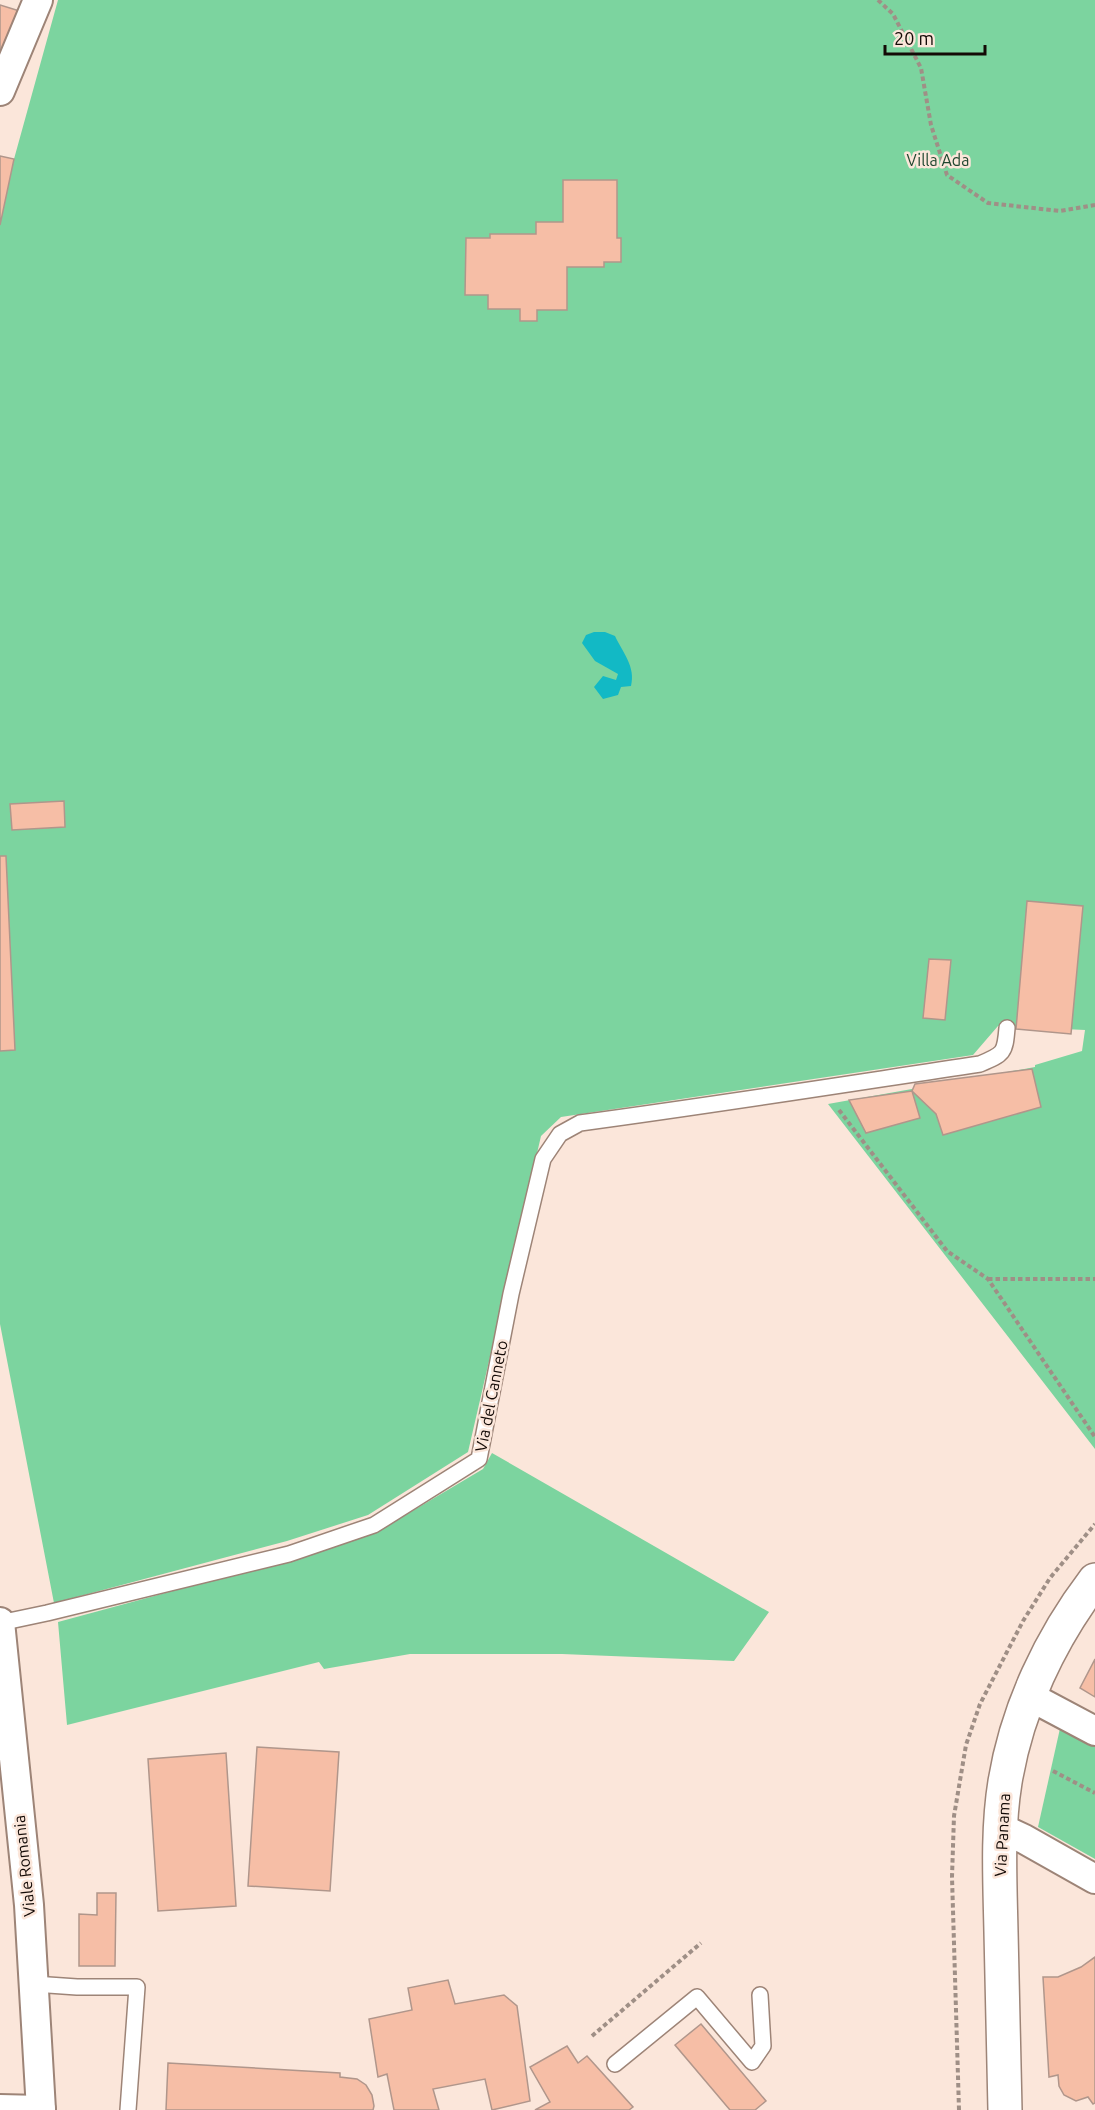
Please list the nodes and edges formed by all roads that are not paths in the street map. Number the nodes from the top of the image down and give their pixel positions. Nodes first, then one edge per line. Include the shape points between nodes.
1 (38, 0) edge
2 (0, 91) edge
3 (1007, 1028) dead end
4 (1095, 1580) edge
5 (0, 1622) edge
6 (1029, 1696) junction
7 (1095, 1731) edge
8 (1000, 1828) junction
9 (1095, 1879) edge
10 (34, 1984) junction
11 (760, 1995) dead end
12 (615, 2064) dead end
13 (0, 2109) edge
14 (41, 2110) edge
15 (128, 2110) edge
16 (1005, 2110) edge

1 - 2 street
3 - 5 lane, Via del Canneto via 1000,1056 980,1064 580,1124 560,1134 543,1159 511,1294 479,1459 363,1529 289,1554
4 - 6 street, Via Panama via 1066,1622
5 - 10 street, Viale Romania
6 - 7 street
6 - 8 street, Via Panama via 1009,1761
8 - 9 street
8 - 16 street, Via Panama
10 - 14 street, Viale Romania
10 - 15 lane via 137,1987
11 - 12 lane via 763,2046 752,2061 697,1997
13 - 14 street

